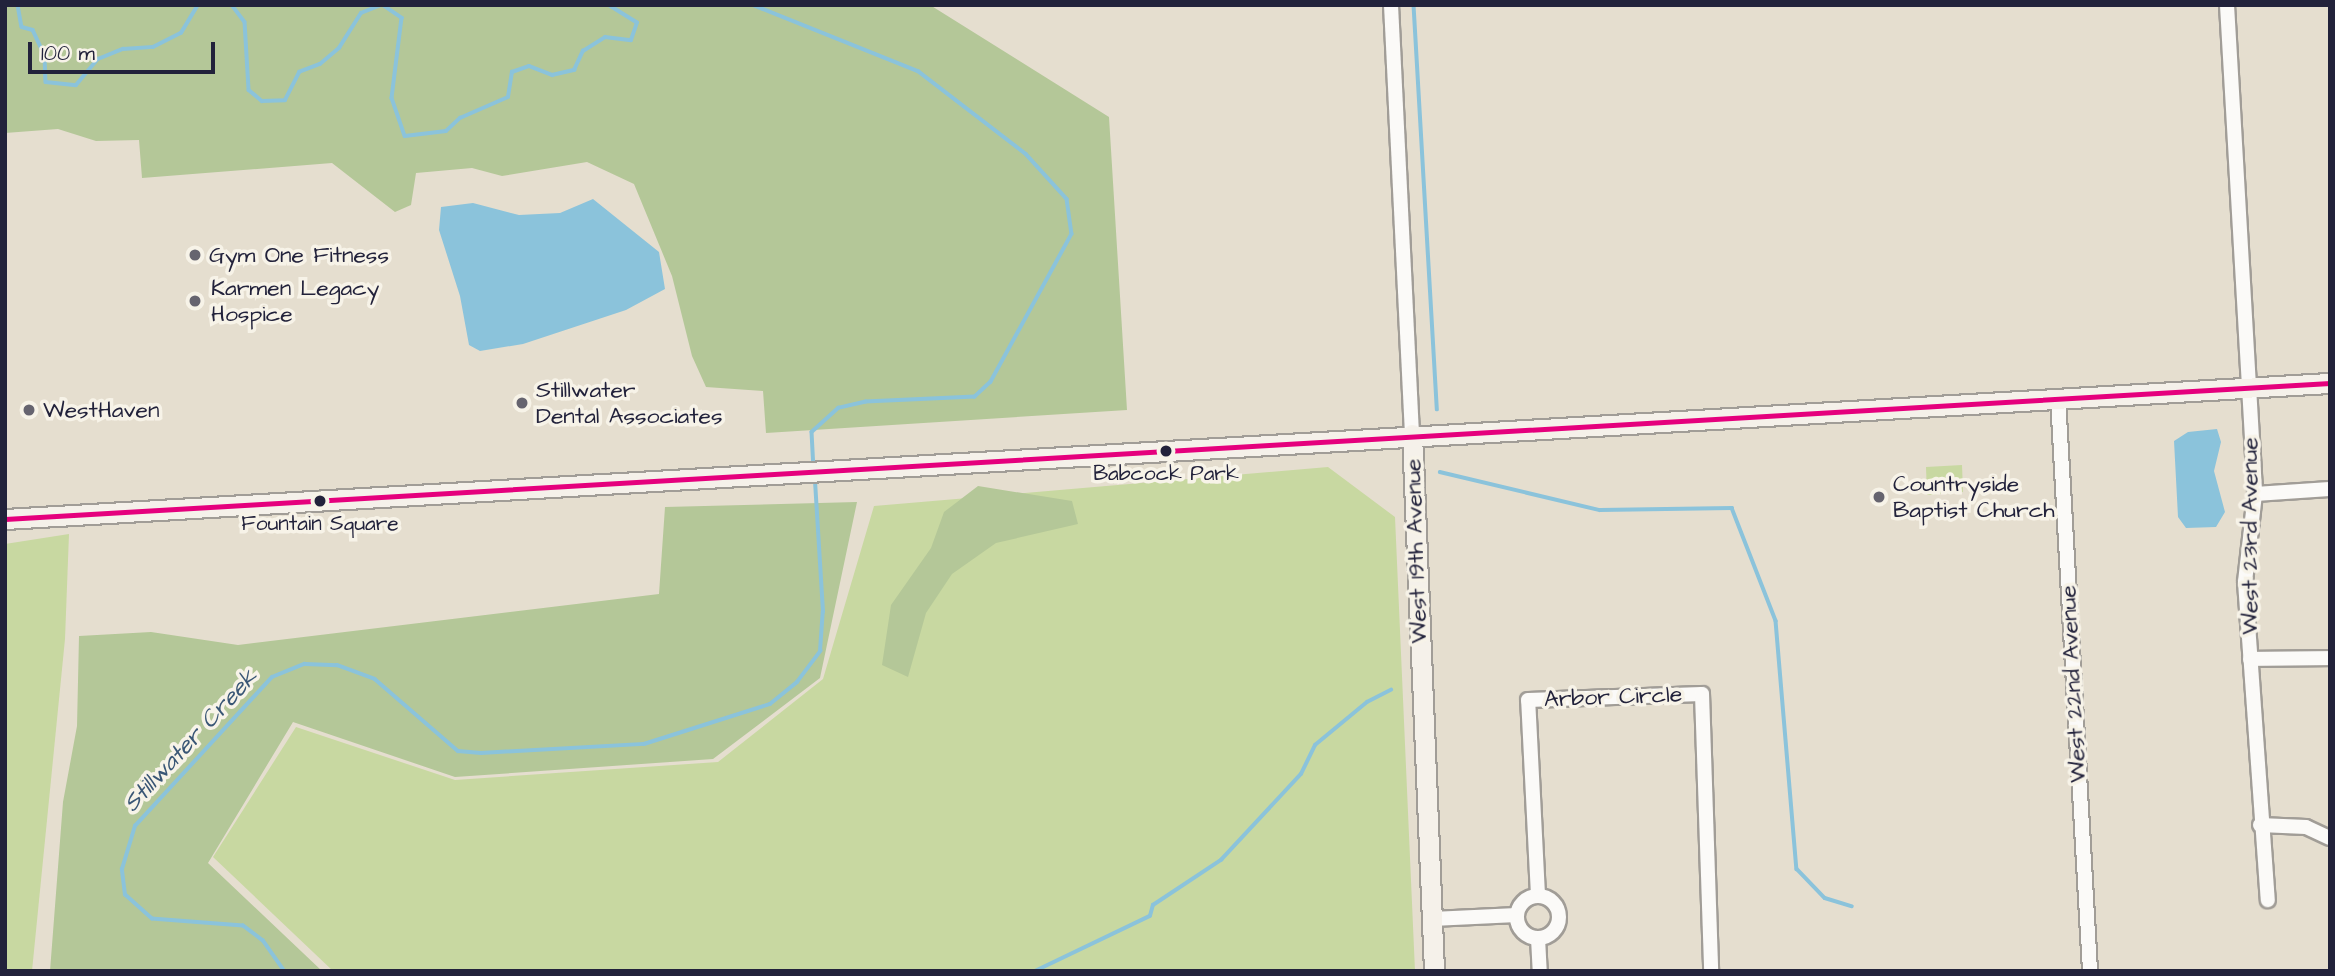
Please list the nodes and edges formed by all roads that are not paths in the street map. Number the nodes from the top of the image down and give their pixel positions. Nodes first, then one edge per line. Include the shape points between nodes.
1 (1391, 5) edge
2 (2227, 5) edge
3 (2330, 383) edge
4 (2248, 387) junction
5 (2058, 398) junction
6 (1412, 434) junction
7 (2330, 489) edge
8 (2255, 494) junction
9 (5, 519) edge
10 (2330, 658) edge
11 (2250, 660) junction
12 (2260, 825) junction
13 (2330, 838) edge
14 (1538, 895) junction
15 (2268, 900) dead end
16 (1517, 915) junction
17 (1432, 919) junction
18 (1538, 938) junction
19 (1434, 971) edge
20 (1540, 971) edge
21 (1711, 971) edge
22 (2090, 971) edge

1 - 6 street, West 19th Avenue
2 - 4 street, West 23rd Avenue
3 - 4 street
4 - 5 street
4 - 8 street, West 23rd Avenue
5 - 6 street
5 - 22 street, West 22nd Avenue
6 - 9 street
6 - 17 street, West 19th Avenue
7 - 8 street
8 - 11 street, West 23rd Avenue via 2245,582
10 - 11 street
11 - 12 street, West 23rd Avenue
12 - 13 street via 2306,827
12 - 15 street, West 23rd Avenue
14 - 16 street via 1526,899
14 - 18 street via 1555,904 1559,917 1550,934
14 - 21 street, Arbor Circle via 1528,700 1702,694
16 - 17 street
16 - 18 street via 1525,933
17 - 19 street, West 19th Avenue
18 - 20 street

